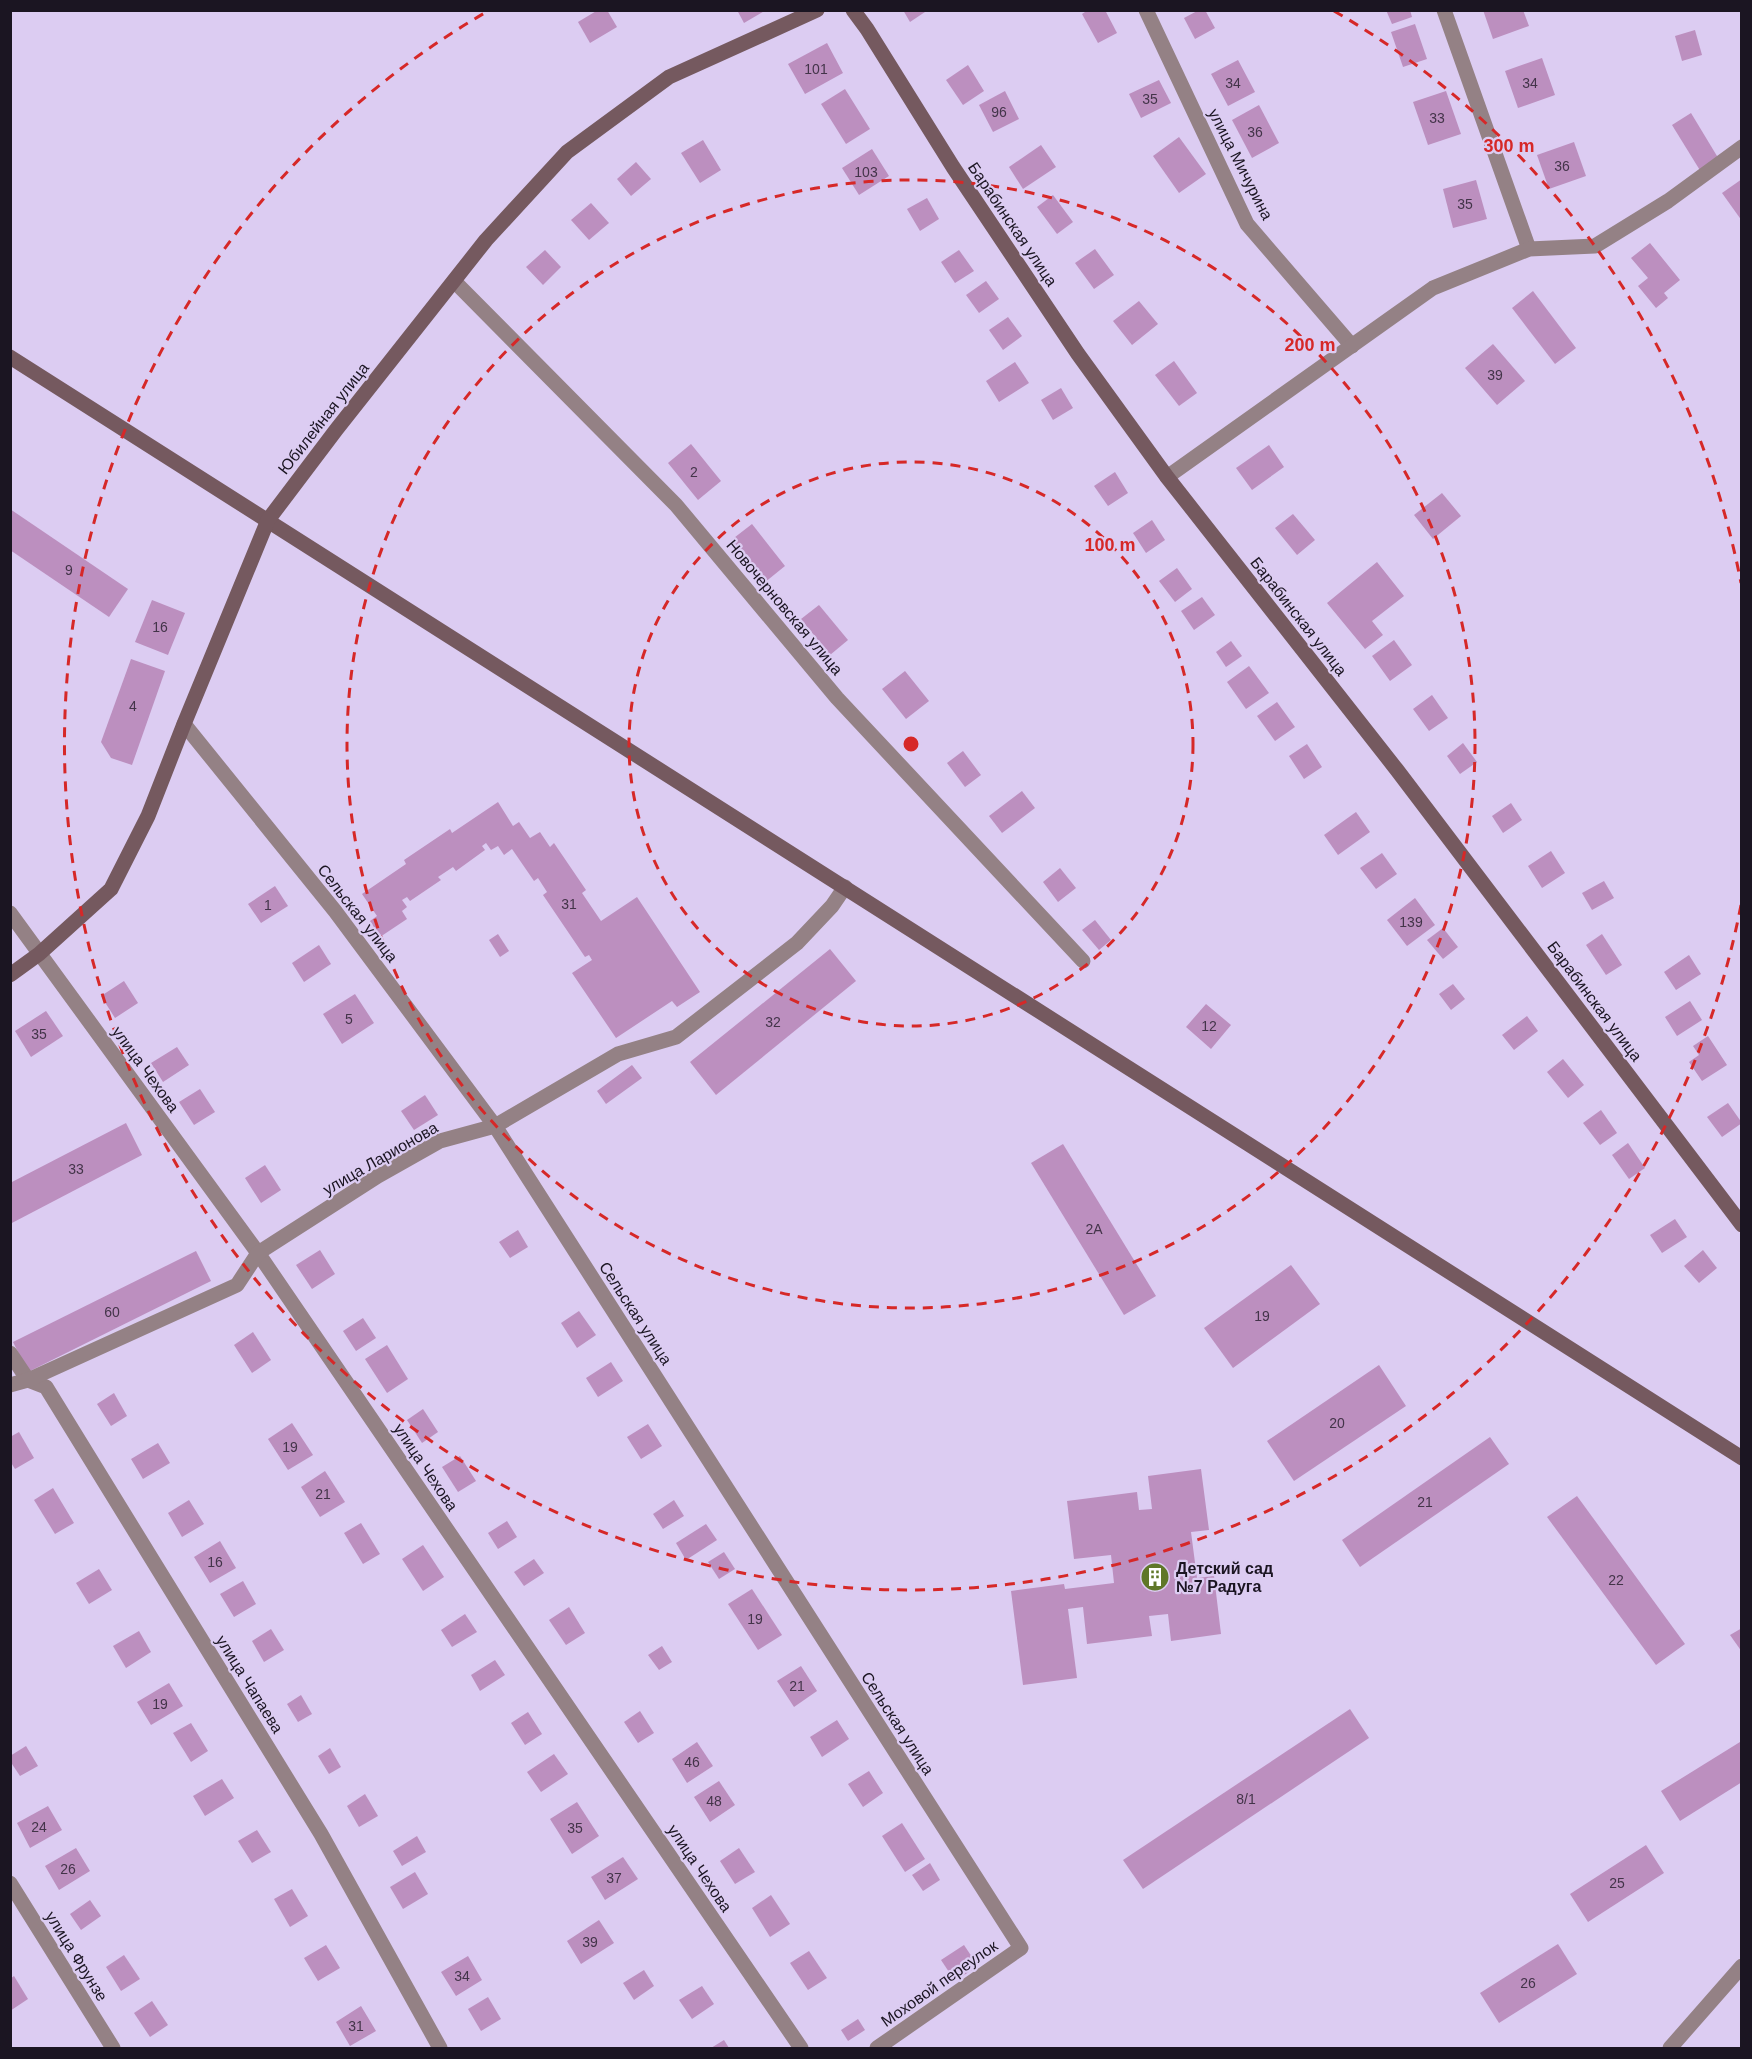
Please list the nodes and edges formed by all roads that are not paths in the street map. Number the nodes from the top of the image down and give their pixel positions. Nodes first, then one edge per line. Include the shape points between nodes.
1 (817, 10) edge
2 (853, 10) edge
3 (1146, 10) edge
4 (1444, 10) edge
5 (1742, 147) edge
6 (1529, 249) junction
7 (454, 281) junction
8 (1352, 346) junction
9 (10, 357) edge
10 (1167, 477) junction
11 (268, 520) junction
12 (184, 724) junction
13 (845, 887) junction
14 (10, 914) edge
15 (39, 954) junction
16 (1083, 961) dead end
17 (10, 975) edge
18 (495, 1126) junction
19 (1742, 1225) edge
20 (258, 1253) junction
21 (10, 1353) edge
22 (28, 1380) junction
23 (10, 1385) edge
24 (1742, 1458) edge
25 (10, 1882) edge
26 (1021, 1948) joint
27 (1742, 1966) edge
28 (113, 2049) edge
29 (440, 2049) edge
30 (801, 2049) edge
31 (877, 2049) edge
32 (1670, 2049) edge

1 - 7 street, Юбилейная улица via 669,78 567,152
2 - 10 street, Барабинская улица via 1078,354
3 - 8 street, улица Мичурина via 1247,224
4 - 6 street
5 - 6 street via 1668,201 1594,246
6 - 8 street via 1433,288
7 - 11 street, Юбилейная улица
7 - 16 street, Новочерновская улица via 676,505 837,698
8 - 10 street
9 - 11 street
10 - 19 street, Барабинская улица via 1397,770
11 - 12 street, Юбилейная улица
11 - 13 street
12 - 15 street, Юбилейная улица via 148,816 111,889
12 - 18 street, Сельская улица via 335,911
13 - 18 street, улица Ларионова via 797,944 676,1037 618,1054
13 - 24 street
14 - 15 street, улица Чехова
15 - 17 street, Юбилейная улица
15 - 20 street, улица Чехова
18 - 20 street, улица Ларионова via 440,1141
18 - 26 street, Сельская улица
20 - 22 street, улица Ларионова via 237,1285
20 - 30 street, улица Чехова
21 - 22 street, улица Чапаева
22 - 23 street, улица Ларионова
22 - 29 street, улица Чапаева via 46,1387 59,1407 321,1834
25 - 28 street, улица Фрунзе
26 - 31 street, Моховой переулок
27 - 32 street

